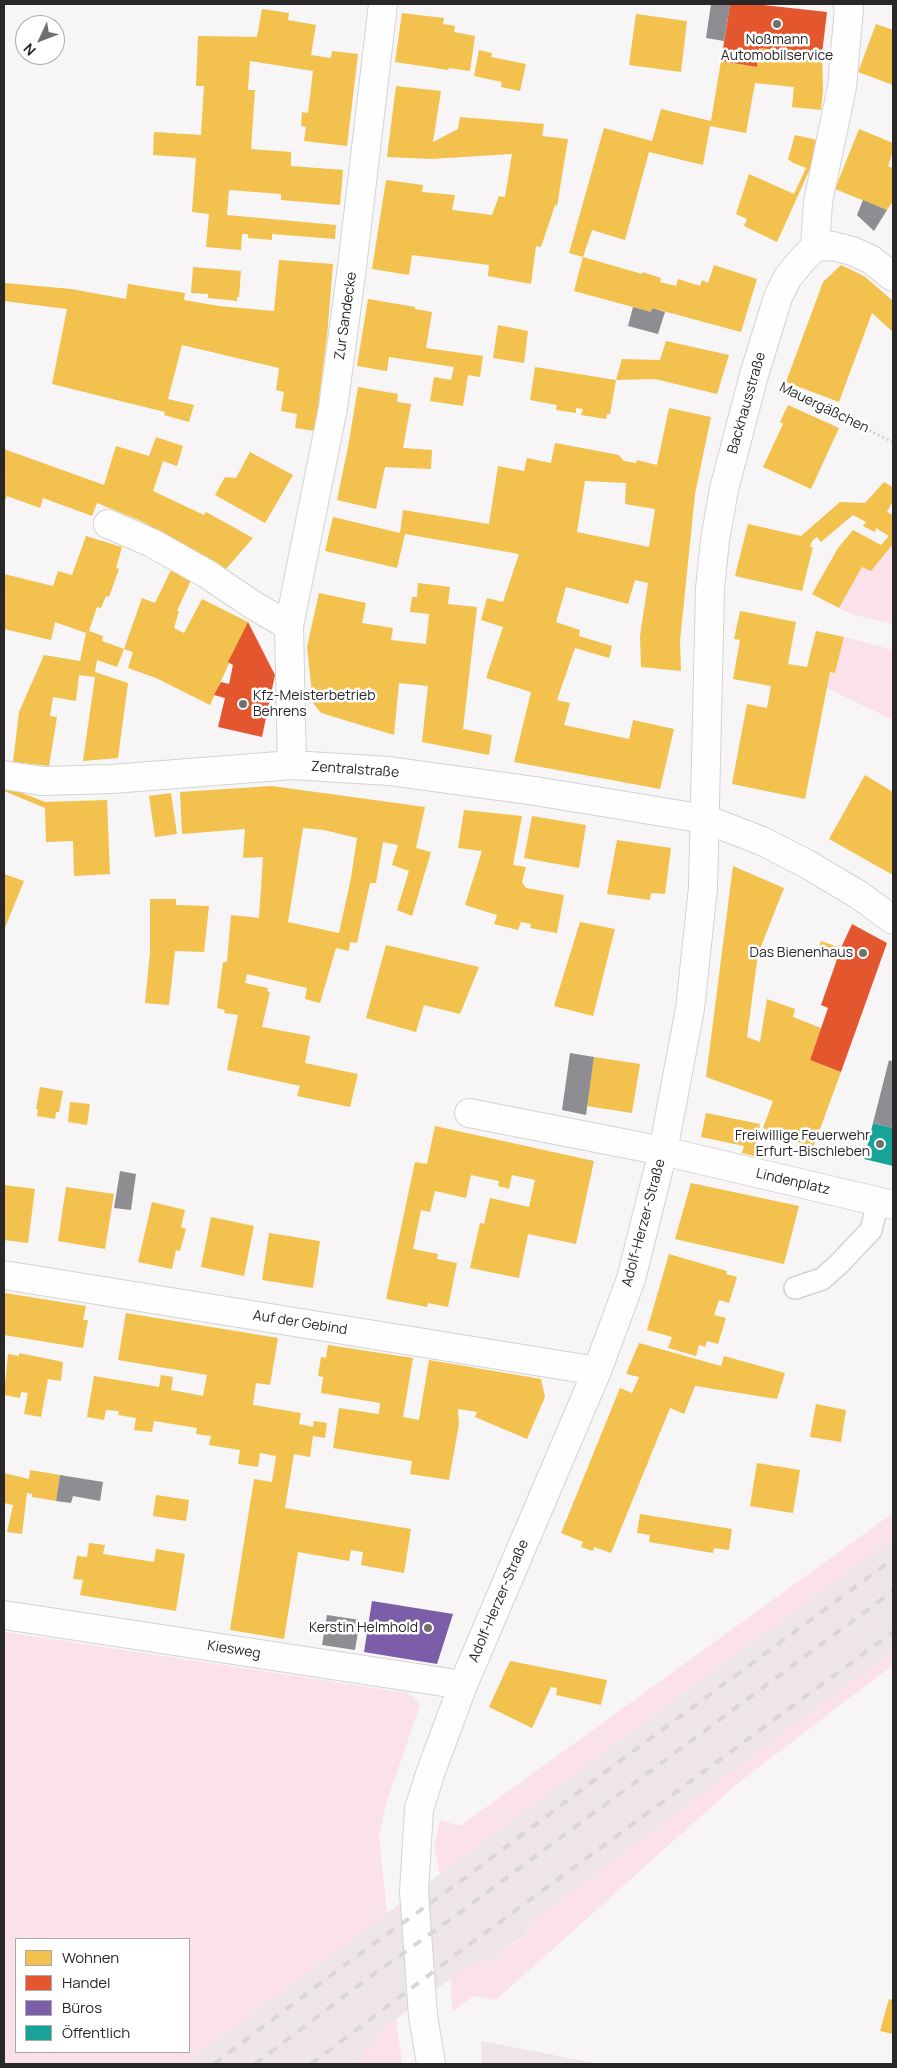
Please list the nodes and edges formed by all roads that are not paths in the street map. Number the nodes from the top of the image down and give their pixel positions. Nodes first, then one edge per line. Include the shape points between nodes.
1 (383, 4) edge
2 (848, 4) edge
3 (815, 247) junction
4 (893, 277) edge
5 (108, 524) dead end
6 (289, 626) junction
7 (292, 765) junction
8 (17, 782) edge
9 (705, 819) junction
10 (893, 920) edge
11 (469, 1113) dead end
12 (663, 1151) junction
13 (886, 1203) edge
14 (4, 1275) edge
15 (795, 1288) dead end
16 (597, 1371) junction
17 (4, 1615) edge
18 (463, 1685) junction
19 (431, 2064) edge

1 - 6 street, Zur Sandecke via 333,408
2 - 3 street via 842,86 818,202
3 - 4 street via 833,246 852,251 870,259
3 - 9 street, Backhausstraße via 788,277 778,297 724,489 710,589
5 - 6 street via 160,547
6 - 7 street, Zur Sandecke
7 - 8 street, Zentralstraße via 112,779
7 - 9 street, Zentralstraße via 389,771
9 - 10 street via 762,841 807,864
9 - 12 street, Adolf-Herzer-Straße via 703,888 690,1009
11 - 12 street, Adolf-Herzer-Straße
12 - 13 street, Lindenplatz
12 - 16 street, Adolf-Herzer-Straße via 631,1278
13 - 15 lane via 871,1230 839,1264 822,1279
14 - 16 street, Auf der Gebind
16 - 18 street, Adolf-Herzer-Straße
17 - 18 street, Kiesweg
18 - 19 street, Adolf-Herzer-Straße via 420,1809 414,1891 423,2016

